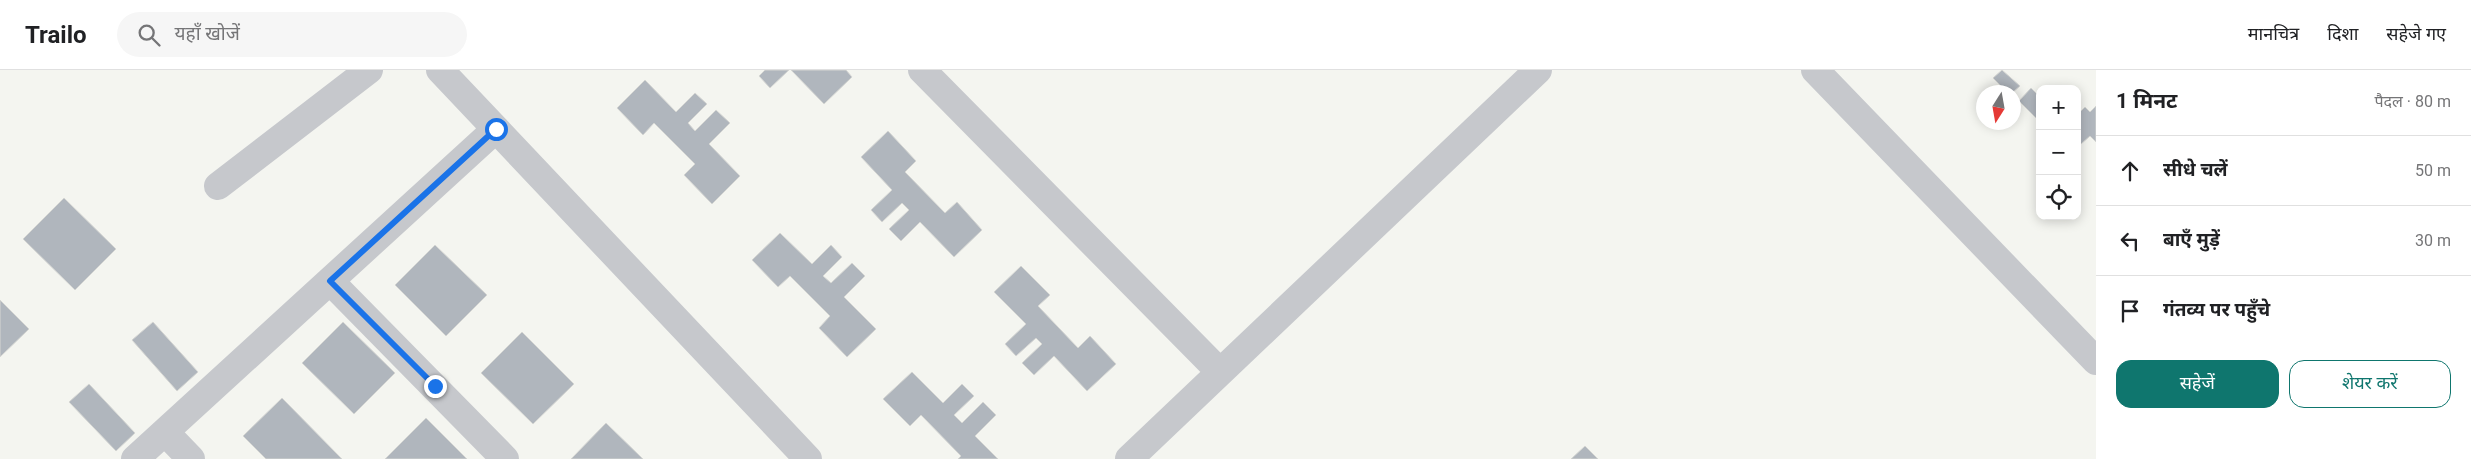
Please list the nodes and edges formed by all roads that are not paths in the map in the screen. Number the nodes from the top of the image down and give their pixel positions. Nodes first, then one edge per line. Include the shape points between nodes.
1 (369, 70) edge
2 (440, 70) edge
3 (922, 70) edge
4 (1538, 70) edge
5 (1815, 70) edge
6 (496, 129) junction
7 (218, 186) dead end
8 (330, 281) junction
9 (2096, 361) edge
10 (1220, 372) junction
11 (165, 432) junction
12 (135, 459) edge
13 (191, 459) edge
14 (505, 459) edge
15 (808, 459) edge
16 (1129, 459) edge

1 - 7 street
2 - 6 street
3 - 10 street
4 - 10 street
5 - 9 street
6 - 8 street
6 - 15 street
8 - 11 street
8 - 14 street
10 - 16 street
11 - 12 street
11 - 13 street

